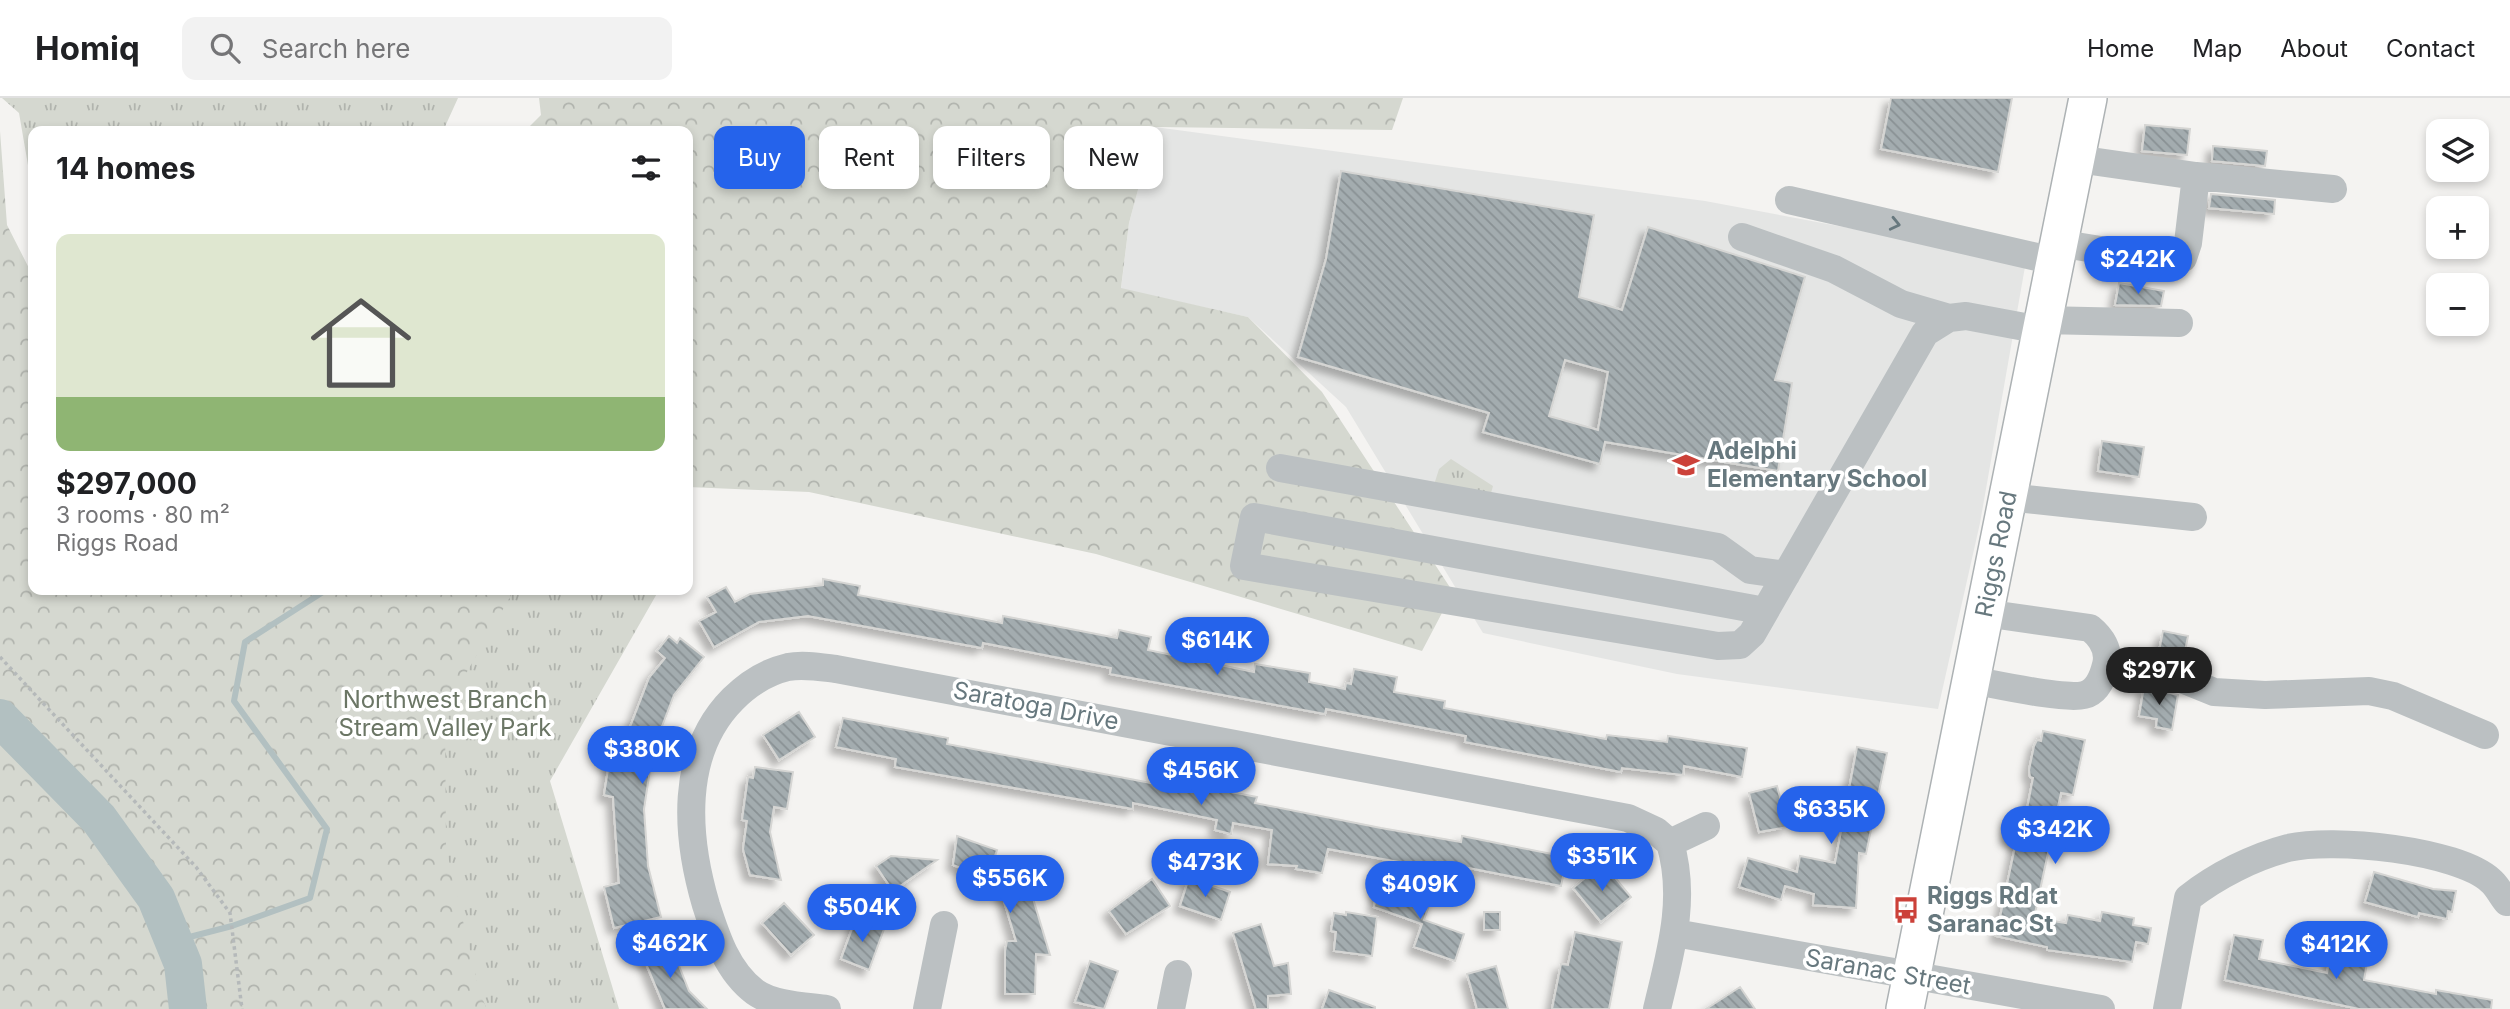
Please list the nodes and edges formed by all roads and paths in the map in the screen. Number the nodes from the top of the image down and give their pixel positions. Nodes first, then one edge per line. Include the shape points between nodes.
1 (2088, 98) edge
2 (2077, 159) junction
3 (2196, 176) junction
4 (2333, 189) dead end
5 (1789, 200) dead end
6 (1742, 237) dead end
7 (2056, 252) junction
8 (1949, 318) junction
9 (2179, 323) dead end
10 (2041, 325) junction
11 (1280, 468) dead end
12 (2007, 497) junction
13 (2193, 517) dead end
14 (1786, 575) junction
15 (1765, 611) junction
16 (1984, 613) junction
17 (0, 657) edge
18 (2107, 663) junction
19 (1971, 680) junction
20 (2485, 735) dead end
21 (1706, 827) dead end
22 (1670, 843) junction
23 (2507, 902) dead end
24 (944, 925) dead end
25 (1675, 933) junction
26 (1178, 974) dead end
27 (1908, 993) edge
28 (242, 1009) edge
29 (827, 1009) edge
30 (927, 1009) edge
31 (1171, 1009) edge
32 (1657, 1009) edge
33 (2101, 1009) edge
34 (2167, 1009) edge

1 - 2 main road, Riggs Road
2 - 3 street
2 - 7 main road, Riggs Road
3 - 4 street
3 - 7 street via 2183,258
5 -> 7 street
6 - 8 street via 1834,269 1901,304
7 - 10 main road, Riggs Road
8 - 10 street
8 - 14 street via 1925,333
9 - 10 street
10 - 12 main road, Riggs Road
11 - 14 street via 1718,547 1750,570
12 - 13 street
12 - 16 main road, Riggs Road
14 - 15 street
15 - 15 street via 1740,645 1718,646 1244,566 1254,517
16 - 18 street via 2090,628 2103,639
16 - 19 main road, Riggs Road
17 - 28 path via 196,867 230,913
18 - 19 street via 2097,688 2084,695
18 - 20 street via 2177,677 2214,692 2369,691 2393,696
19 - 27 main road, Riggs Road
21 - 22 street
22 - 25 street via 1677,866
22 - 29 street, Saratoga Drive via 1629,818 836,669 786,667 762,677 723,710 708,733 697,761 691,811 695,858 726,957 756,993
23 - 34 street via 2491,880 2455,862 2331,842 2288,848 2203,886 2188,898
24 - 30 street
25 - 27 street, Saranac Street
25 - 32 street
26 - 31 street
27 - 33 street, Saranac Street

